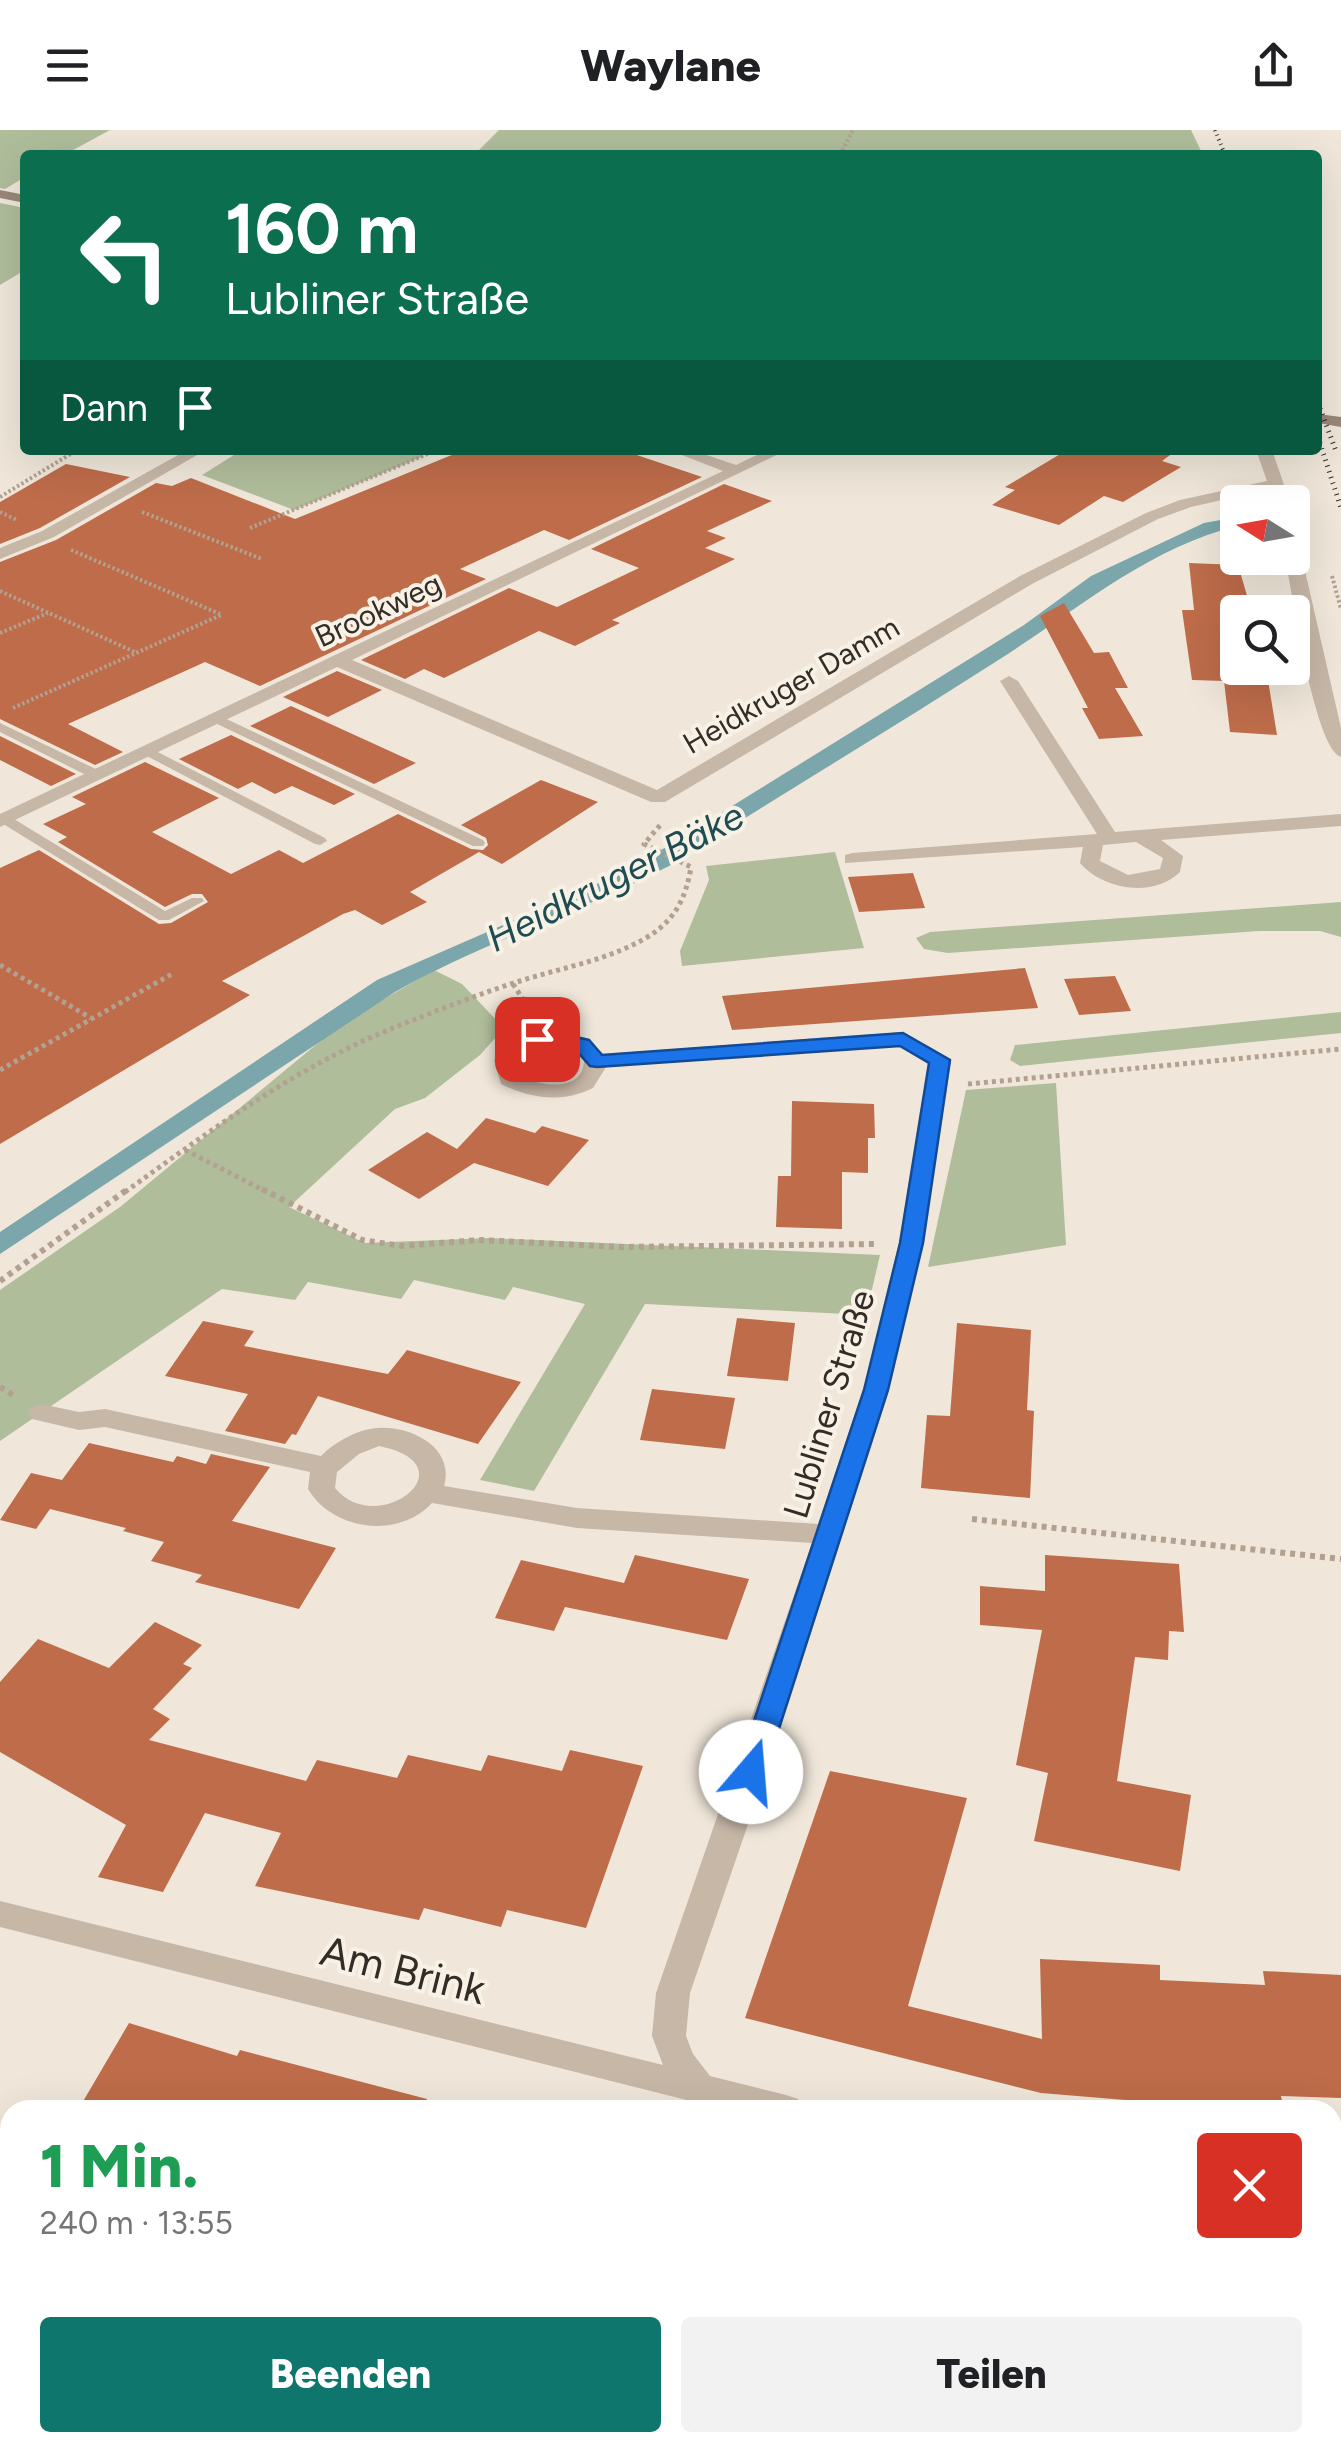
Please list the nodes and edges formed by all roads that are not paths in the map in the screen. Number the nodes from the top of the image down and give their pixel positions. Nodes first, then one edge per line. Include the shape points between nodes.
1 (189, 455) edge
2 (692, 455) edge
3 (768, 455) edge
4 (1266, 455) edge
5 (737, 470) junction
6 (1276, 485) edge
7 (1220, 500) edge
8 (0, 554) edge
9 (1298, 575) edge
10 (336, 660) junction
11 (1009, 680) dead end
12 (216, 718) junction
13 (0, 727) edge
14 (148, 751) junction
15 (1341, 751) edge
16 (98, 775) junction
17 (2, 820) edge
18 (1341, 820) edge
19 (1141, 837) junction
20 (1102, 840) junction
21 (320, 841) dead end
22 (478, 843) dead end
23 (852, 859) dead end
24 (197, 902) dead end
25 (597, 1061) dead end
26 (41, 1412) dead end
27 (326, 1466) junction
28 (430, 1492) junction
29 (828, 1534) junction
30 (0, 1914) edge
31 (698, 2088) junction
32 (746, 2100) edge

1 - 8 street
2 - 5 street
3 - 5 street, Brookweg
4 - 6 street
5 - 10 street, Brookweg
7 - 10 street, Heidkruger Damm via 1152,516 1026,580 658,798
9 - 15 street
10 - 12 street, Brookweg
11 - 20 street
12 - 14 street, Brookweg
12 - 22 lane
13 - 16 lane
14 - 16 street, Brookweg
14 - 21 lane
16 - 17 street, Brookweg
17 - 24 lane via 164,917
18 - 19 street
19 - 20 street
19 - 20 street via 1173,856 1170,872 1148,881 1107,876 1090,863
20 - 23 street
25 - 29 street, Lubliner Straße via 903,1040 940,1060 912,1243 876,1390
26 - 27 street via 79,1421 105,1418
27 - 28 street via 325,1494 350,1513 386,1516
27 - 28 street via 360,1440 398,1438 429,1455 436,1470
28 - 29 street via 566,1517
29 - 31 street, Lubliner Straße via 673,1993 669,2036
30 - 31 street, Am Brink
31 - 32 street, Am Brink

